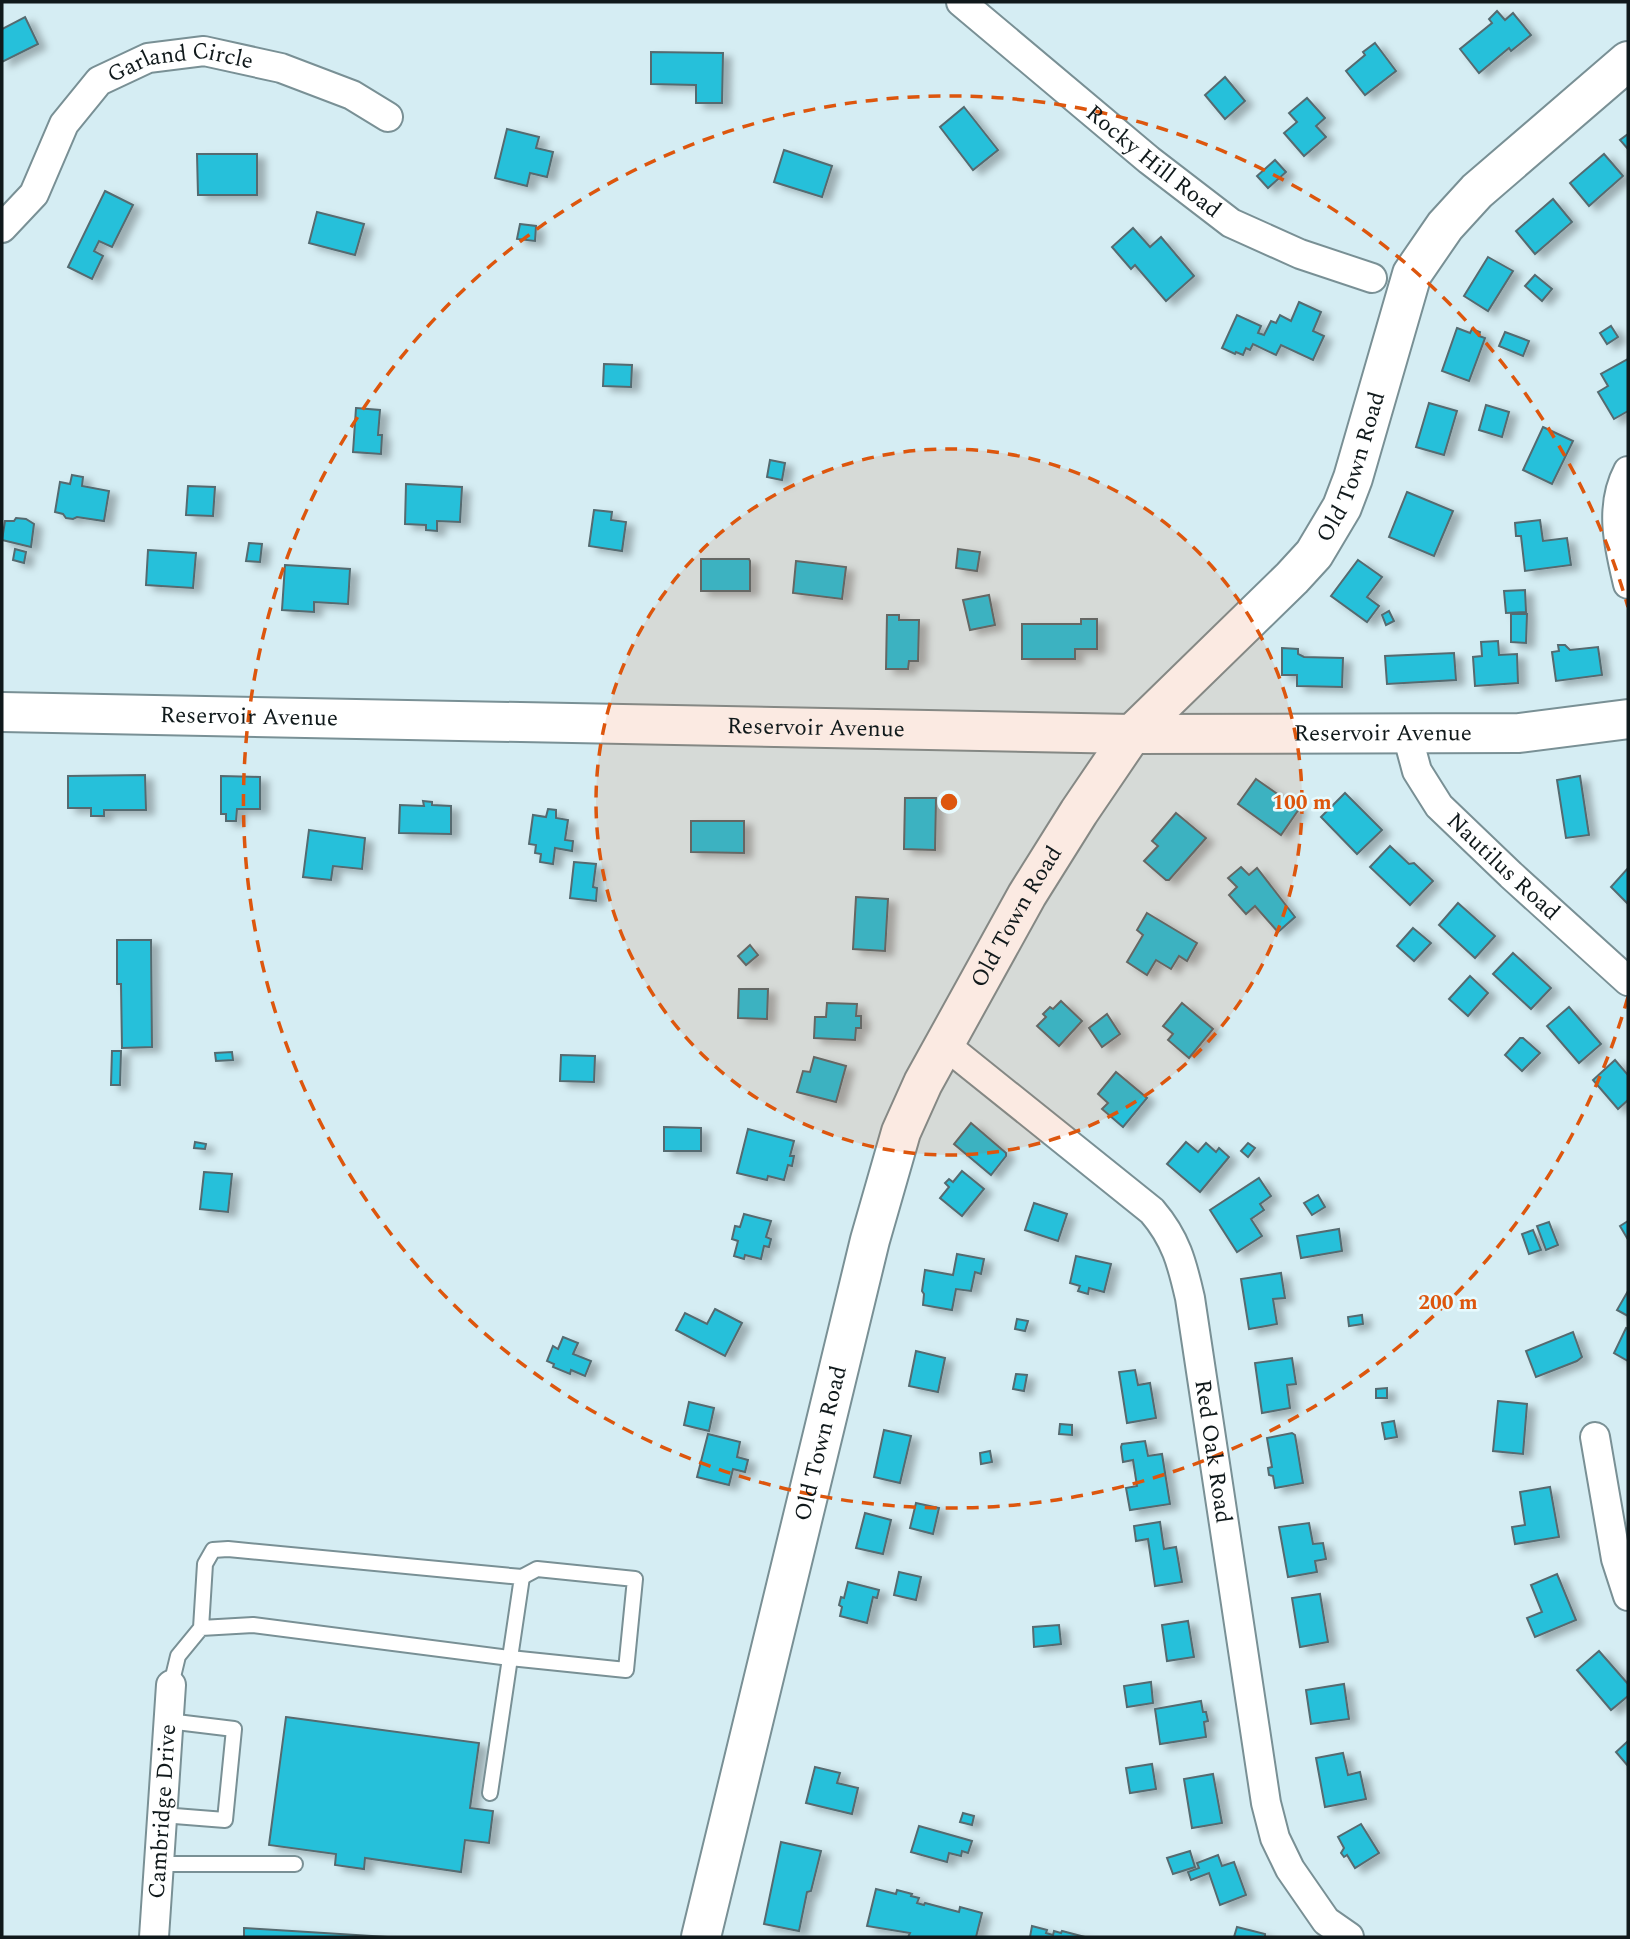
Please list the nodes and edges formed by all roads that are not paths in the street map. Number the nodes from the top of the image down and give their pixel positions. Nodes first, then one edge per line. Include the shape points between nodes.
1 (961, 2) edge
2 (1628, 61) edge
3 (388, 117) dead end
4 (2, 228) edge
5 (1372, 278) dead end
6 (1628, 471) edge
7 (1628, 584) edge
8 (2, 712) edge
9 (1628, 719) edge
10 (1132, 734) junction
11 (1407, 734) junction
12 (1628, 981) edge
13 (944, 1044) junction
14 (1595, 1437) dead end
15 (522, 1577) junction
16 (1628, 1596) edge
17 (201, 1628) junction
18 (510, 1658) junction
19 (171, 1685) joint
20 (168, 1721) junction
21 (490, 1793) dead end
22 (162, 1815) junction
23 (159, 1864) junction
24 (295, 1864) dead end
25 (1324, 1929) edge
26 (154, 1937) edge
27 (701, 1937) edge
28 (1349, 1937) edge

1 - 5 street, Rocky Hill Road via 1231,223 1300,254
2 - 10 main road, Old Town Road via 1477,191 1445,226 1412,274 1353,478 1331,529 1292,578
3 - 4 street, Garland Circle via 352,95 281,68 204,51 148,58 99,80 64,124 34,194
6 - 7 street via 1618,499 1617,522
8 - 10 main road, Reservoir Avenue
9 - 11 main road, Reservoir Avenue via 1519,733
10 - 11 main road, Reservoir Avenue
10 - 13 main road, Old Town Road via 1027,895
11 - 12 street, Nautilus Road via 1417,771 1439,806
13 - 25 street, Red Oak Road via 1152,1211 1168,1230 1182,1261 1266,1803 1275,1838
13 - 27 main road, Old Town Road via 901,1132 870,1240
14 - 16 street via 1616,1559
15 - 17 lane via 213,1550 205,1564
15 - 18 lane
15 - 18 lane via 537,1569 635,1579 626,1670
17 - 18 lane via 253,1625
17 - 19 lane via 178,1656
18 - 21 lane
19 - 20 street, Cambridge Drive
20 - 22 street, Cambridge Drive
20 - 22 lane via 234,1729 225,1820
22 - 23 street, Cambridge Drive
23 - 24 lane
23 - 26 street, Cambridge Drive
25 - 28 street, Red Oak Road

